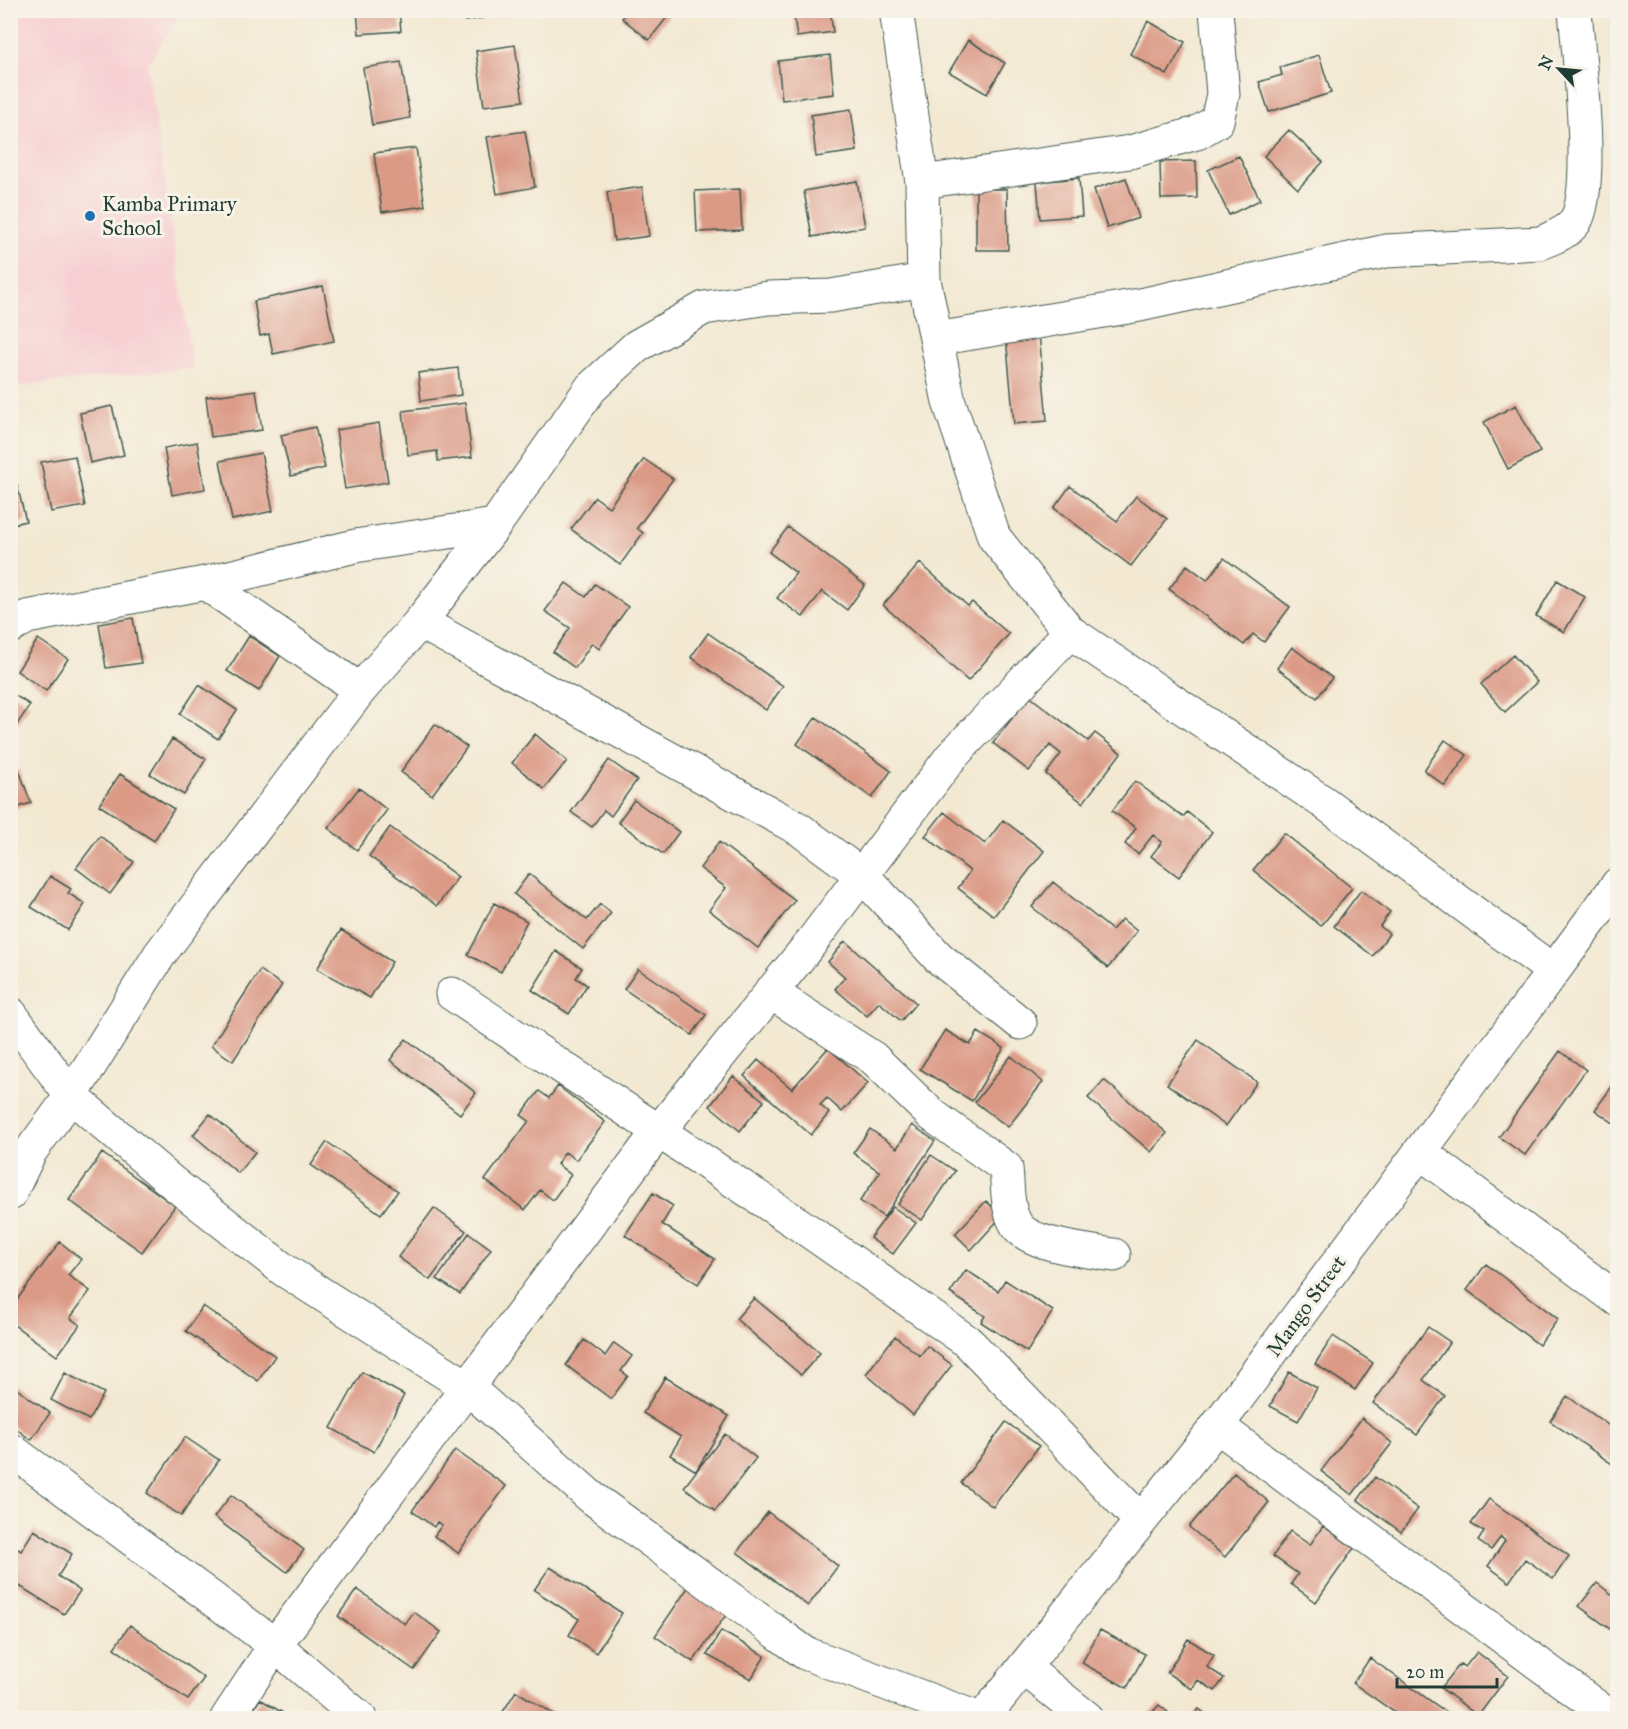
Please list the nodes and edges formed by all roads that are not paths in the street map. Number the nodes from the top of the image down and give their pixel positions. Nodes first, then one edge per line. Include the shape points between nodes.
1 (896, 10) edge
2 (1216, 10) edge
3 (1575, 10) edge
4 (922, 182) junction
5 (924, 280) junction
6 (936, 339) junction
7 (495, 525) junction
8 (205, 583) junction
9 (420, 622) junction
10 (10, 627) edge
11 (1070, 632) junction
12 (360, 690) junction
13 (862, 876) junction
14 (1617, 884) edge
15 (1552, 970) junction
16 (770, 992) junction
17 (452, 994) dead end
18 (10, 1013) edge
19 (1020, 1023) dead end
20 (72, 1096) junction
21 (658, 1132) junction
22 (1420, 1152) junction
23 (20, 1164) edge
24 (10, 1194) edge
25 (1114, 1255) dead end
26 (1617, 1300) edge
27 (466, 1386) junction
28 (1217, 1426) junction
29 (10, 1449) edge
30 (1140, 1521) junction
31 (275, 1645) junction
32 (1024, 1668) junction
33 (227, 1719) edge
34 (360, 1719) edge
35 (977, 1719) edge
36 (983, 1719) edge
37 (1087, 1719) edge
38 (1612, 1719) edge

1 - 4 street
2 - 4 street via 1223,94 1217,121 1197,133 1130,152
3 - 6 street via 1584,191 1575,221 1562,234 1540,243 1386,251 1140,305
4 - 5 street
5 - 6 street
5 - 7 street via 831,296 768,298 704,308 637,346 591,388
6 - 11 street via 949,402 994,537
7 - 8 street via 355,546
7 - 9 street
8 - 10 street via 27,617
8 - 12 street
9 - 12 street
9 - 13 street via 799,829
11 - 13 street via 951,757
11 - 15 street via 1326,804
12 - 20 street via 160,954
13 - 16 street
13 - 19 street via 939,958
14 - 15 street, Mango Street
15 - 22 street, Mango Street
16 - 21 street
16 - 25 street via 873,1058 932,1115 1006,1168 1010,1209 1019,1228 1060,1245
17 - 21 street
18 - 20 street
20 - 23 street
20 - 27 street via 173,1184 284,1270
21 - 27 street
21 - 30 street via 968,1342
22 - 26 street
22 - 28 street, Mango Street
23 - 24 street
27 - 31 street
27 - 35 street via 591,1497 805,1653
28 - 30 street, Mango Street
28 - 38 street
29 - 31 street
30 - 32 street, Mango Street
31 - 33 street
31 - 34 street
32 - 36 street, Mango Street
32 - 37 street

